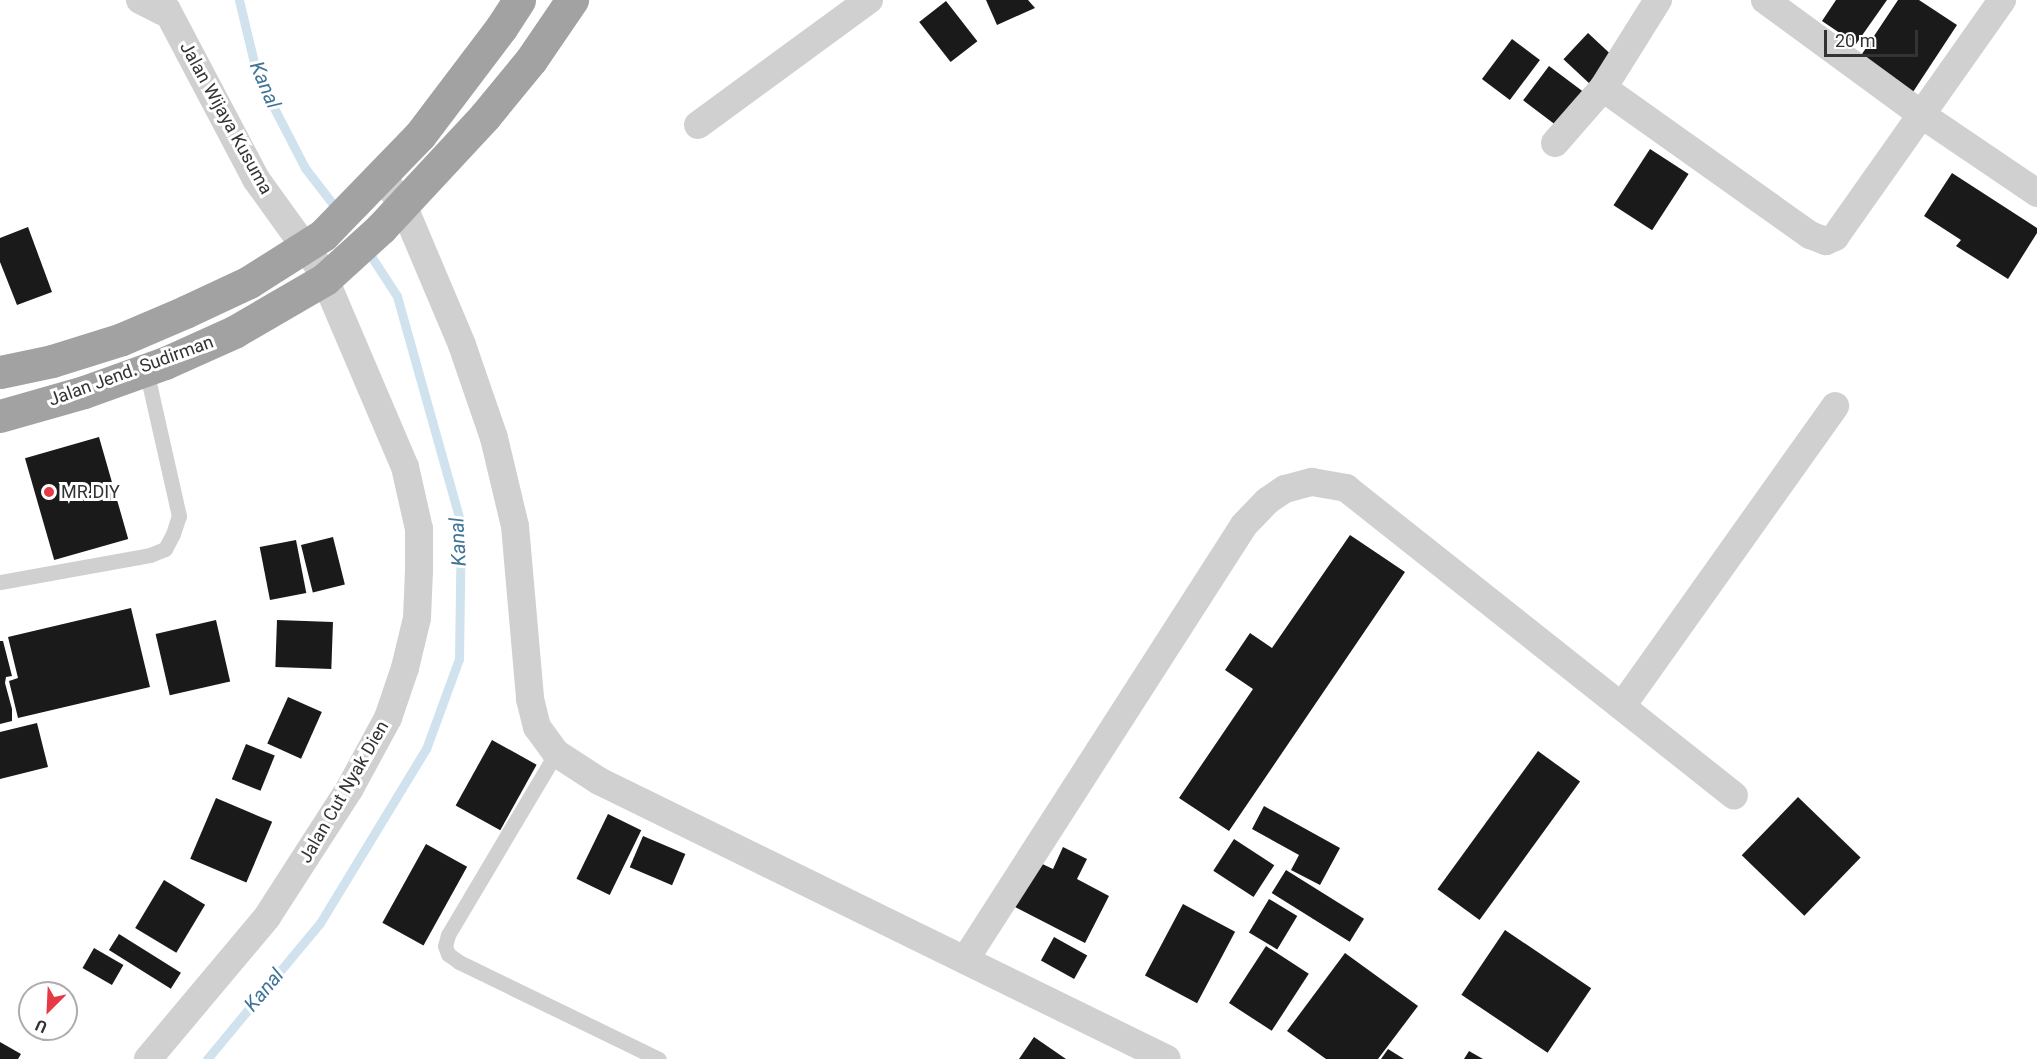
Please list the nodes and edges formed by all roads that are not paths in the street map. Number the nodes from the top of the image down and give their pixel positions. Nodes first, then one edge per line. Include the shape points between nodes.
1 (140, 0) edge
2 (519, 0) edge
3 (572, 0) edge
4 (869, 0) edge
5 (1658, 0) edge
6 (1765, 0) edge
7 (2002, 0) edge
8 (170, 5) edge
9 (1603, 88) junction
10 (1922, 115) junction
11 (698, 125) dead end
12 (1555, 143) dead end
13 (381, 175) junction
14 (2037, 193) edge
15 (392, 217) junction
16 (313, 241) junction
17 (336, 269) junction
18 (146, 370) junction
19 (0, 372) edge
20 (1835, 406) dead end
21 (0, 416) edge
22 (0, 582) edge
23 (1622, 706) junction
24 (556, 753) junction
25 (1734, 795) dead end
26 (965, 960) junction
27 (148, 1059) edge
28 (659, 1059) edge
29 (1167, 1059) edge

1 - 8 street, Jalan Wijaya Kusuma via 162,11
2 - 13 highway, Jalan Jend. Sudirman via 427,126
3 - 15 highway, Jalan Jend. Sudirman via 531,60 485,116
4 - 11 street
5 - 9 street
6 - 10 street
7 - 10 street
8 - 16 street, Jalan Wijaya Kusuma via 256,180
9 - 10 street via 1810,235 1826,242 1835,237
9 - 12 street
10 - 14 street
13 - 15 street
13 - 16 highway, Jalan Jend. Sudirman
15 - 17 highway, Jalan Jend. Sudirman
15 - 24 street via 462,345 494,438 515,526 530,699 537,727
16 - 17 street, Jalan Wijaya Kusuma
16 - 19 highway, Jalan Jend. Sudirman via 249,282 122,339
17 - 18 highway, Jalan Jend. Sudirman via 234,332
17 - 27 street, Jalan Cut Nyak Dien via 405,467 419,529 417,618 388,718 350,788 267,917
18 - 21 highway, Jalan Jend. Sudirman
18 - 22 lane via 179,516 165,549
20 - 23 street
23 - 25 street
23 - 26 street via 1346,488 1312,482 1285,489 1244,525
24 - 26 street via 599,781
24 - 28 lane via 445,946 448,954 459,962
26 - 29 street

